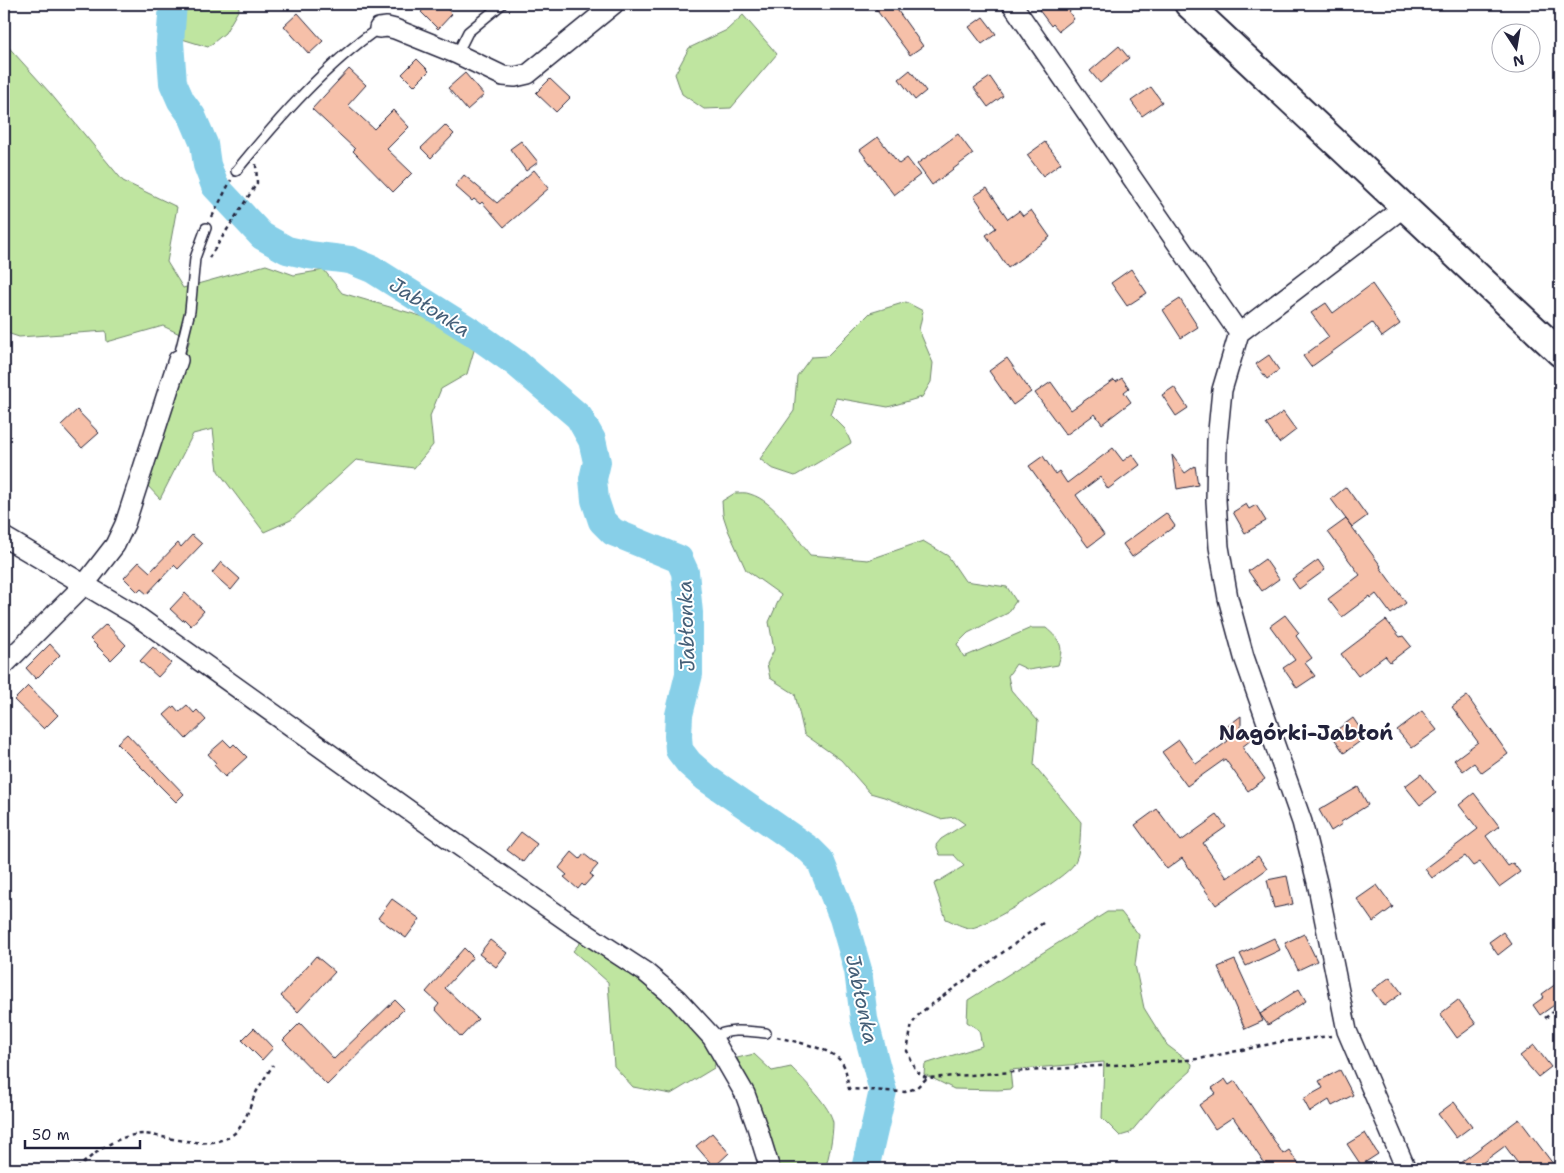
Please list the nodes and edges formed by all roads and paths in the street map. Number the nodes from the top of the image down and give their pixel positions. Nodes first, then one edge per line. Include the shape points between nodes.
1 (502, 4) edge
2 (614, 4) edge
3 (1012, 4) edge
4 (1188, 4) edge
5 (379, 28) joint
6 (456, 54) junction
7 (255, 148) junction
8 (236, 172) joint
9 (1404, 207) junction
10 (228, 227) dead end
11 (206, 228) joint
12 (1239, 333) junction
13 (1560, 353) edge
14 (178, 360) joint
15 (4, 537) edge
16 (84, 585) junction
17 (4, 665) edge
18 (1043, 923) dead end
19 (1560, 1007) edge
20 (1545, 1018) dead end
21 (1346, 1031) junction
22 (766, 1033) joint
23 (712, 1037) junction
24 (273, 1065) dead end
25 (927, 1078) junction
26 (77, 1169) edge
27 (770, 1169) edge
28 (1406, 1169) edge

1 - 6 lane via 468,32
2 - 6 street via 528,74 503,76
3 - 12 street
4 - 9 main road
5 - 6 street via 395,29
5 - 7 lane via 357,43 309,89
7 - 8 lane
7 - 10 path via 256,183
8 - 11 path
9 - 12 street
9 - 13 main road
11 - 14 lane via 195,258 190,311
12 - 21 street via 1222,390 1217,440 1219,547 1228,598 1244,656 1302,822
14 - 16 street via 125,524 115,545
15 - 16 street
16 - 17 street
16 - 23 street via 178,644 435,829 645,972 677,999
18 - 25 path via 920,1013 912,1024 907,1051 916,1071
19 - 20 path
21 - 25 path via 1199,1059
21 - 28 street
22 - 23 lane via 733,1030
22 - 25 path via 830,1053 841,1061 849,1090 905,1092 916,1088
23 - 27 street via 745,1094
24 - 26 path via 237,1131 228,1138 197,1142 144,1134 109,1144

